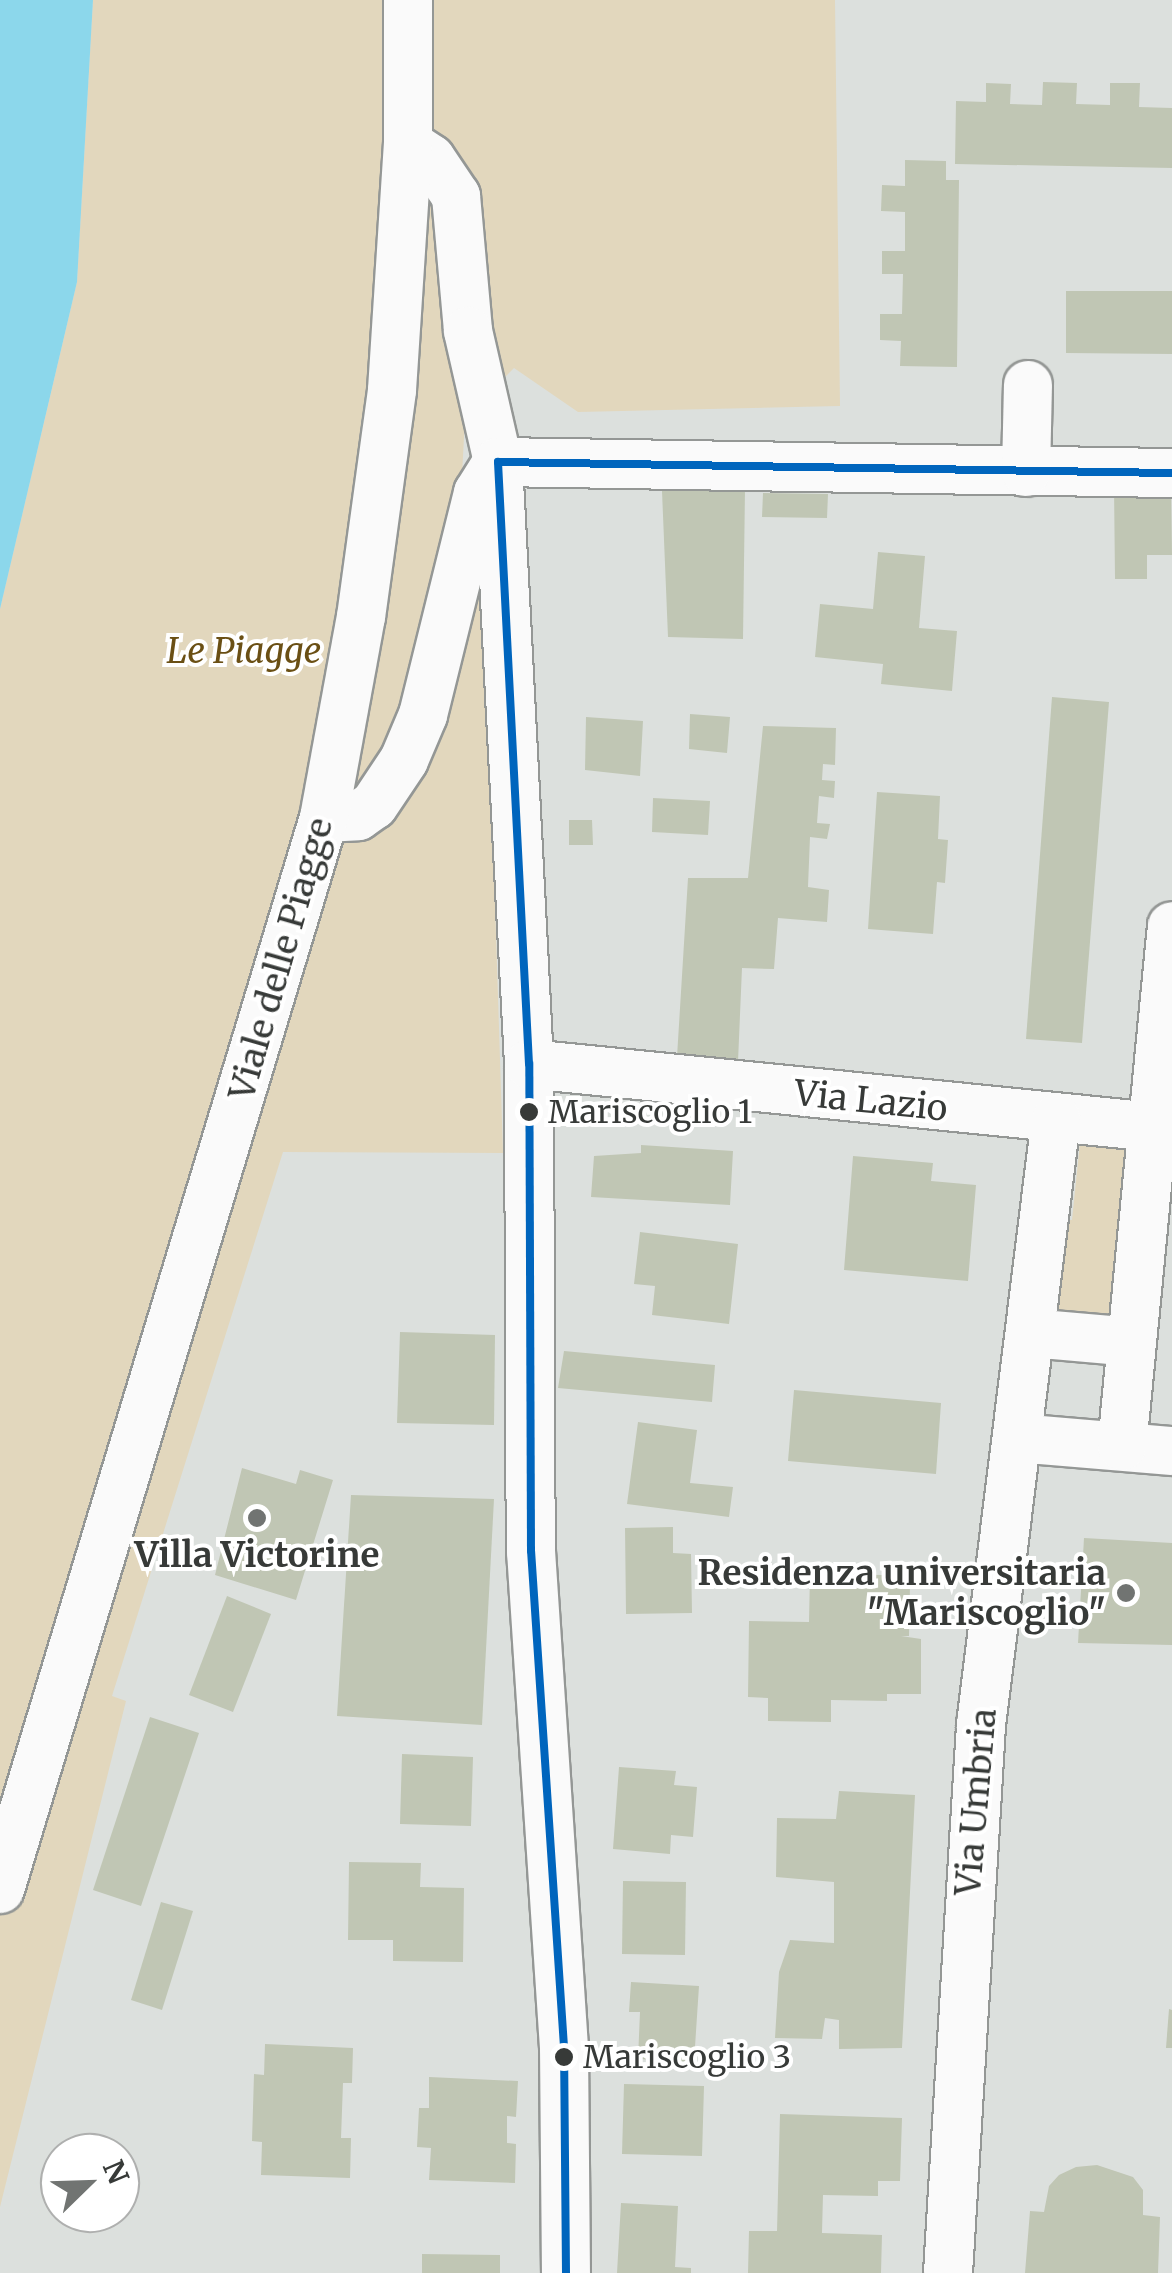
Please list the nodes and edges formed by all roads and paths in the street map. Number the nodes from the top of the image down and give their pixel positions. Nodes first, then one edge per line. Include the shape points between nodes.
1 (408, 0) edge
2 (408, 144) junction
3 (1028, 385) dead end
4 (498, 462) junction
5 (1026, 472) junction
6 (1172, 473) edge
7 (324, 818) junction
8 (1172, 926) edge
9 (529, 1064) junction
10 (1056, 1119) junction
11 (1154, 1127) junction
12 (1030, 1332) junction
13 (1132, 1342) junction
14 (1017, 1438) junction
15 (1122, 1446) junction
16 (1172, 1451) edge
17 (0, 1889) edge
18 (566, 2273) edge
19 (948, 2273) edge

1 - 2 street, Viale delle Piagge
2 - 4 street via 446,175 456,196 468,331
2 - 7 street, Viale delle Piagge via 392,390 361,617
3 - 5 street
4 - 5 street
4 - 7 street via 478,493 423,715 404,760 358,816
4 - 9 street
5 - 6 street
7 - 17 street, Viale delle Piagge
8 - 11 street
9 - 10 street, Via Lazio
9 - 18 street via 530,1551 564,2047
10 - 11 street, Via Lazio
10 - 12 street, Via Umbria
11 - 13 street
12 - 13 street
12 - 14 street, Via Umbria
13 - 15 street
14 - 15 street
14 - 19 street, Via Umbria via 971,1833
15 - 16 street

